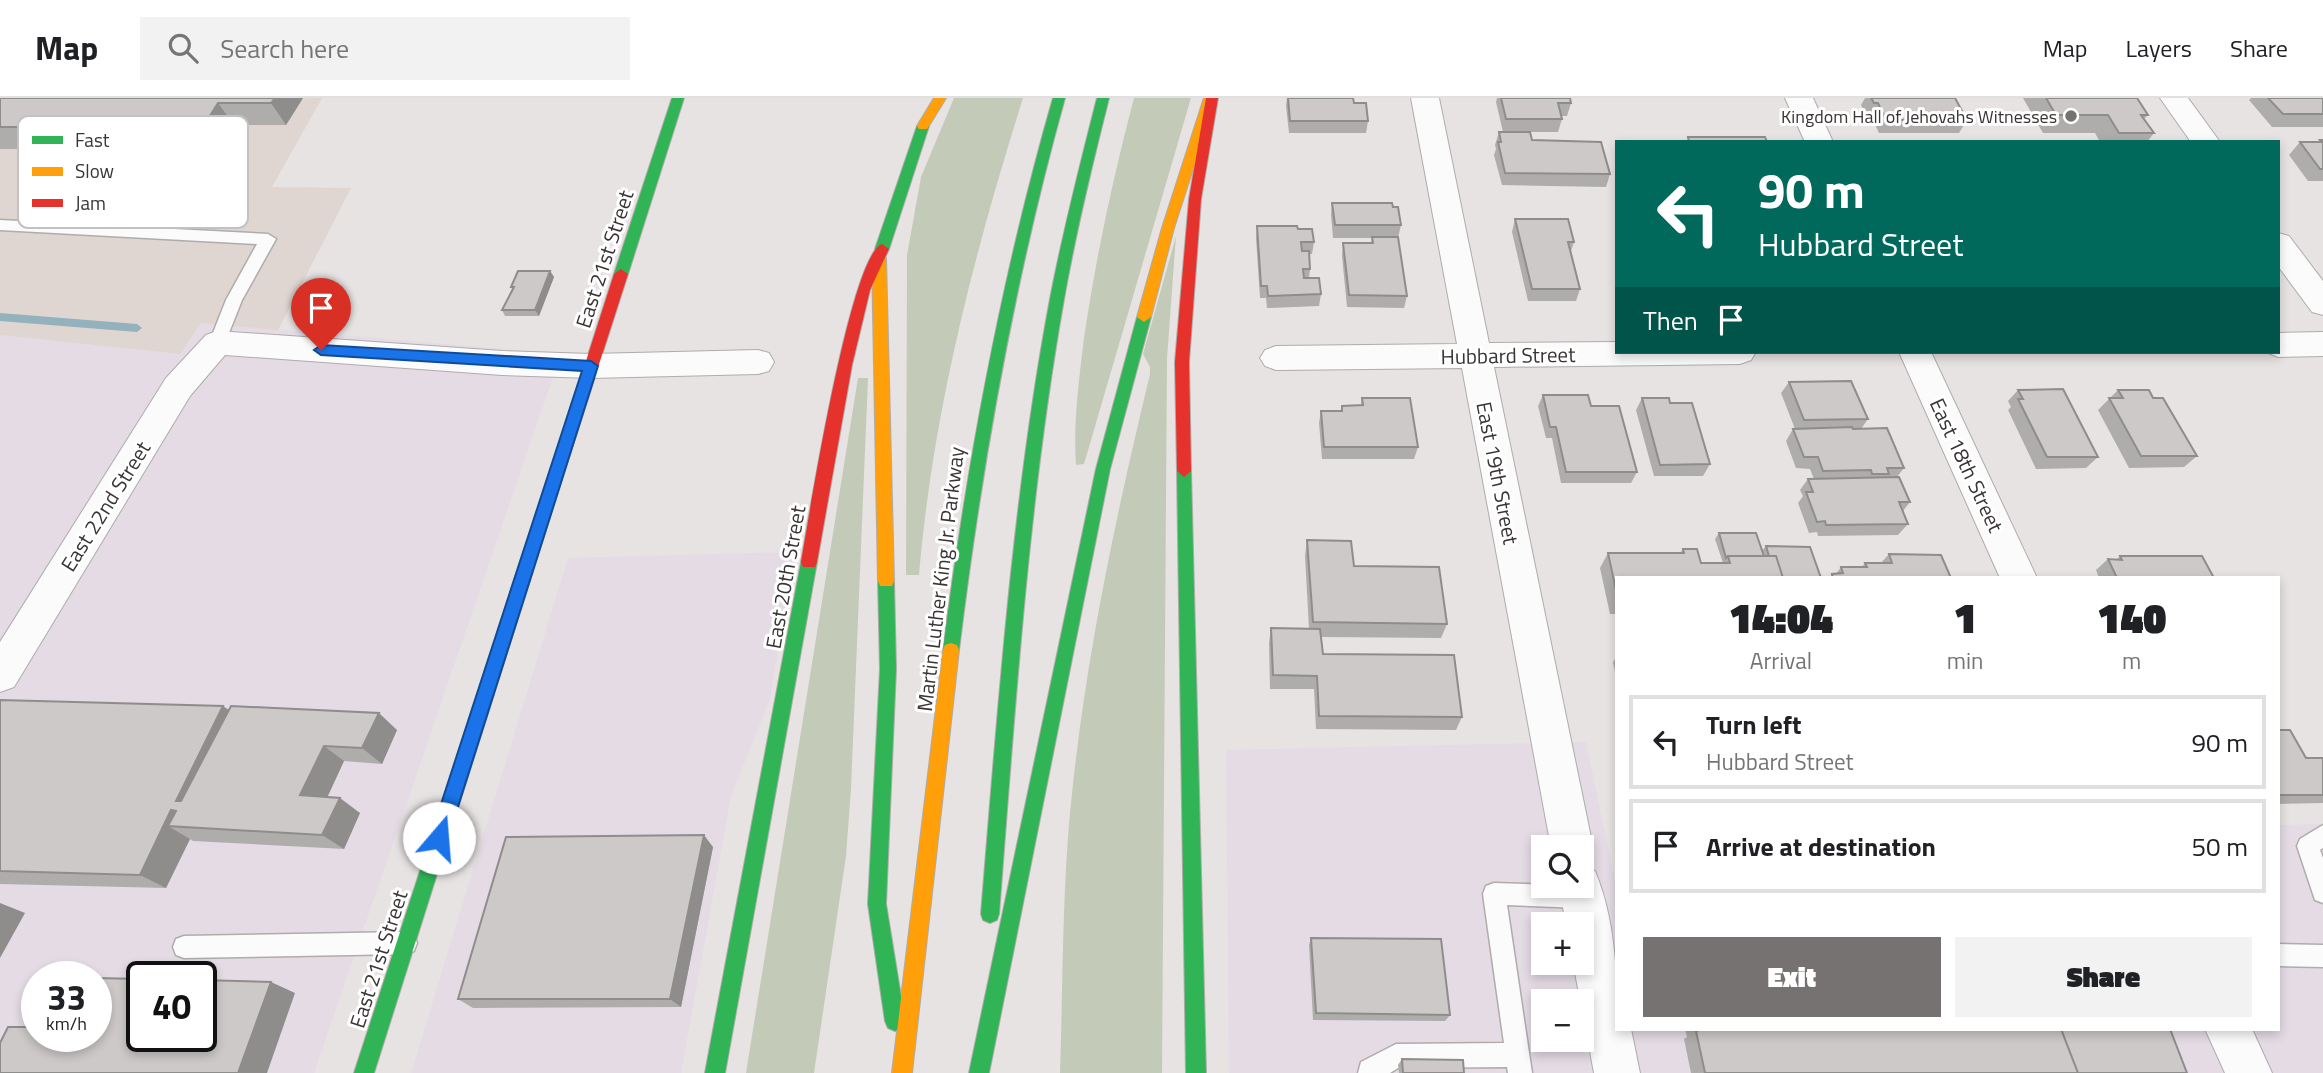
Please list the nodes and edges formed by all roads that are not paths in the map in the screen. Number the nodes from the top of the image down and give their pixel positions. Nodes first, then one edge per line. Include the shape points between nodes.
1 (678, 98) edge
2 (930, 98) edge
3 (940, 98) edge
4 (1059, 98) edge
5 (1103, 98) edge
6 (1211, 98) edge
7 (1424, 98) edge
8 (1799, 98) edge
9 (2174, 98) edge
10 (923, 126) junction
11 (1818, 140) edge
12 (2205, 140) edge
13 (0, 225) edge
14 (18, 226) edge
15 (57, 228) edge
16 (2280, 246) edge
17 (879, 258) junction
18 (2323, 304) edge
19 (217, 343) junction
20 (2323, 344) edge
21 (2280, 345) edge
22 (1615, 353) edge
23 (1916, 354) edge
24 (1475, 355) junction
25 (1276, 358) dead end
26 (758, 362) dead end
27 (591, 366) junction
28 (2018, 576) edge
29 (0, 675) edge
30 (1570, 835) edge
31 (2323, 835) edge
32 (2323, 892) edge
33 (1531, 893) edge
34 (1582, 898) edge
35 (406, 943) junction
36 (184, 947) dead end
37 (2280, 955) edge
38 (2323, 956) edge
39 (2229, 1031) edge
40 (1519, 1064) edge
41 (902, 1070) edge
42 (364, 1073) edge
43 (715, 1073) edge
44 (978, 1073) edge
45 (1196, 1073) edge
46 (1370, 1073) edge
47 (1617, 1073) edge
48 (2249, 1073) edge

1 - 27 main road, East 21st Street
2 - 10 main road, East 20th Street
3 - 10 main road
4 - 41 main road, Martin Luther King Jr. Parkway via 1012,270 974,467
5 - 44 main road via 1059,284 1027,490
6 - 44 main road via 1168,228 1102,469
6 - 45 main road via 1191,232 1182,362
7 - 24 street, East 19th Street
8 - 11 street
9 - 12 street
10 - 17 main road, East 20th Street
13 - 14 lane
15 - 19 lane via 268,239 234,300
16 - 18 street
17 - 41 main road via 888,669 877,904
17 - 43 main road, East 20th Street via 863,290 845,365
19 - 27 street
19 - 29 street, East 22nd Street via 178,387
20 - 21 street
22 - 24 street, Hubbard Street
23 - 28 street, East 18th Street
24 - 25 street, Hubbard Street
24 - 30 street, East 19th Street
26 - 27 street
27 - 35 main road, East 21st Street
31 - 32 lane via 2308,846
33 - 40 lane via 1494,894
34 - 47 street
35 - 36 lane
35 - 42 main road, East 21st Street
37 - 38 lane
39 - 48 street
40 - 46 lane via 1396,1056

